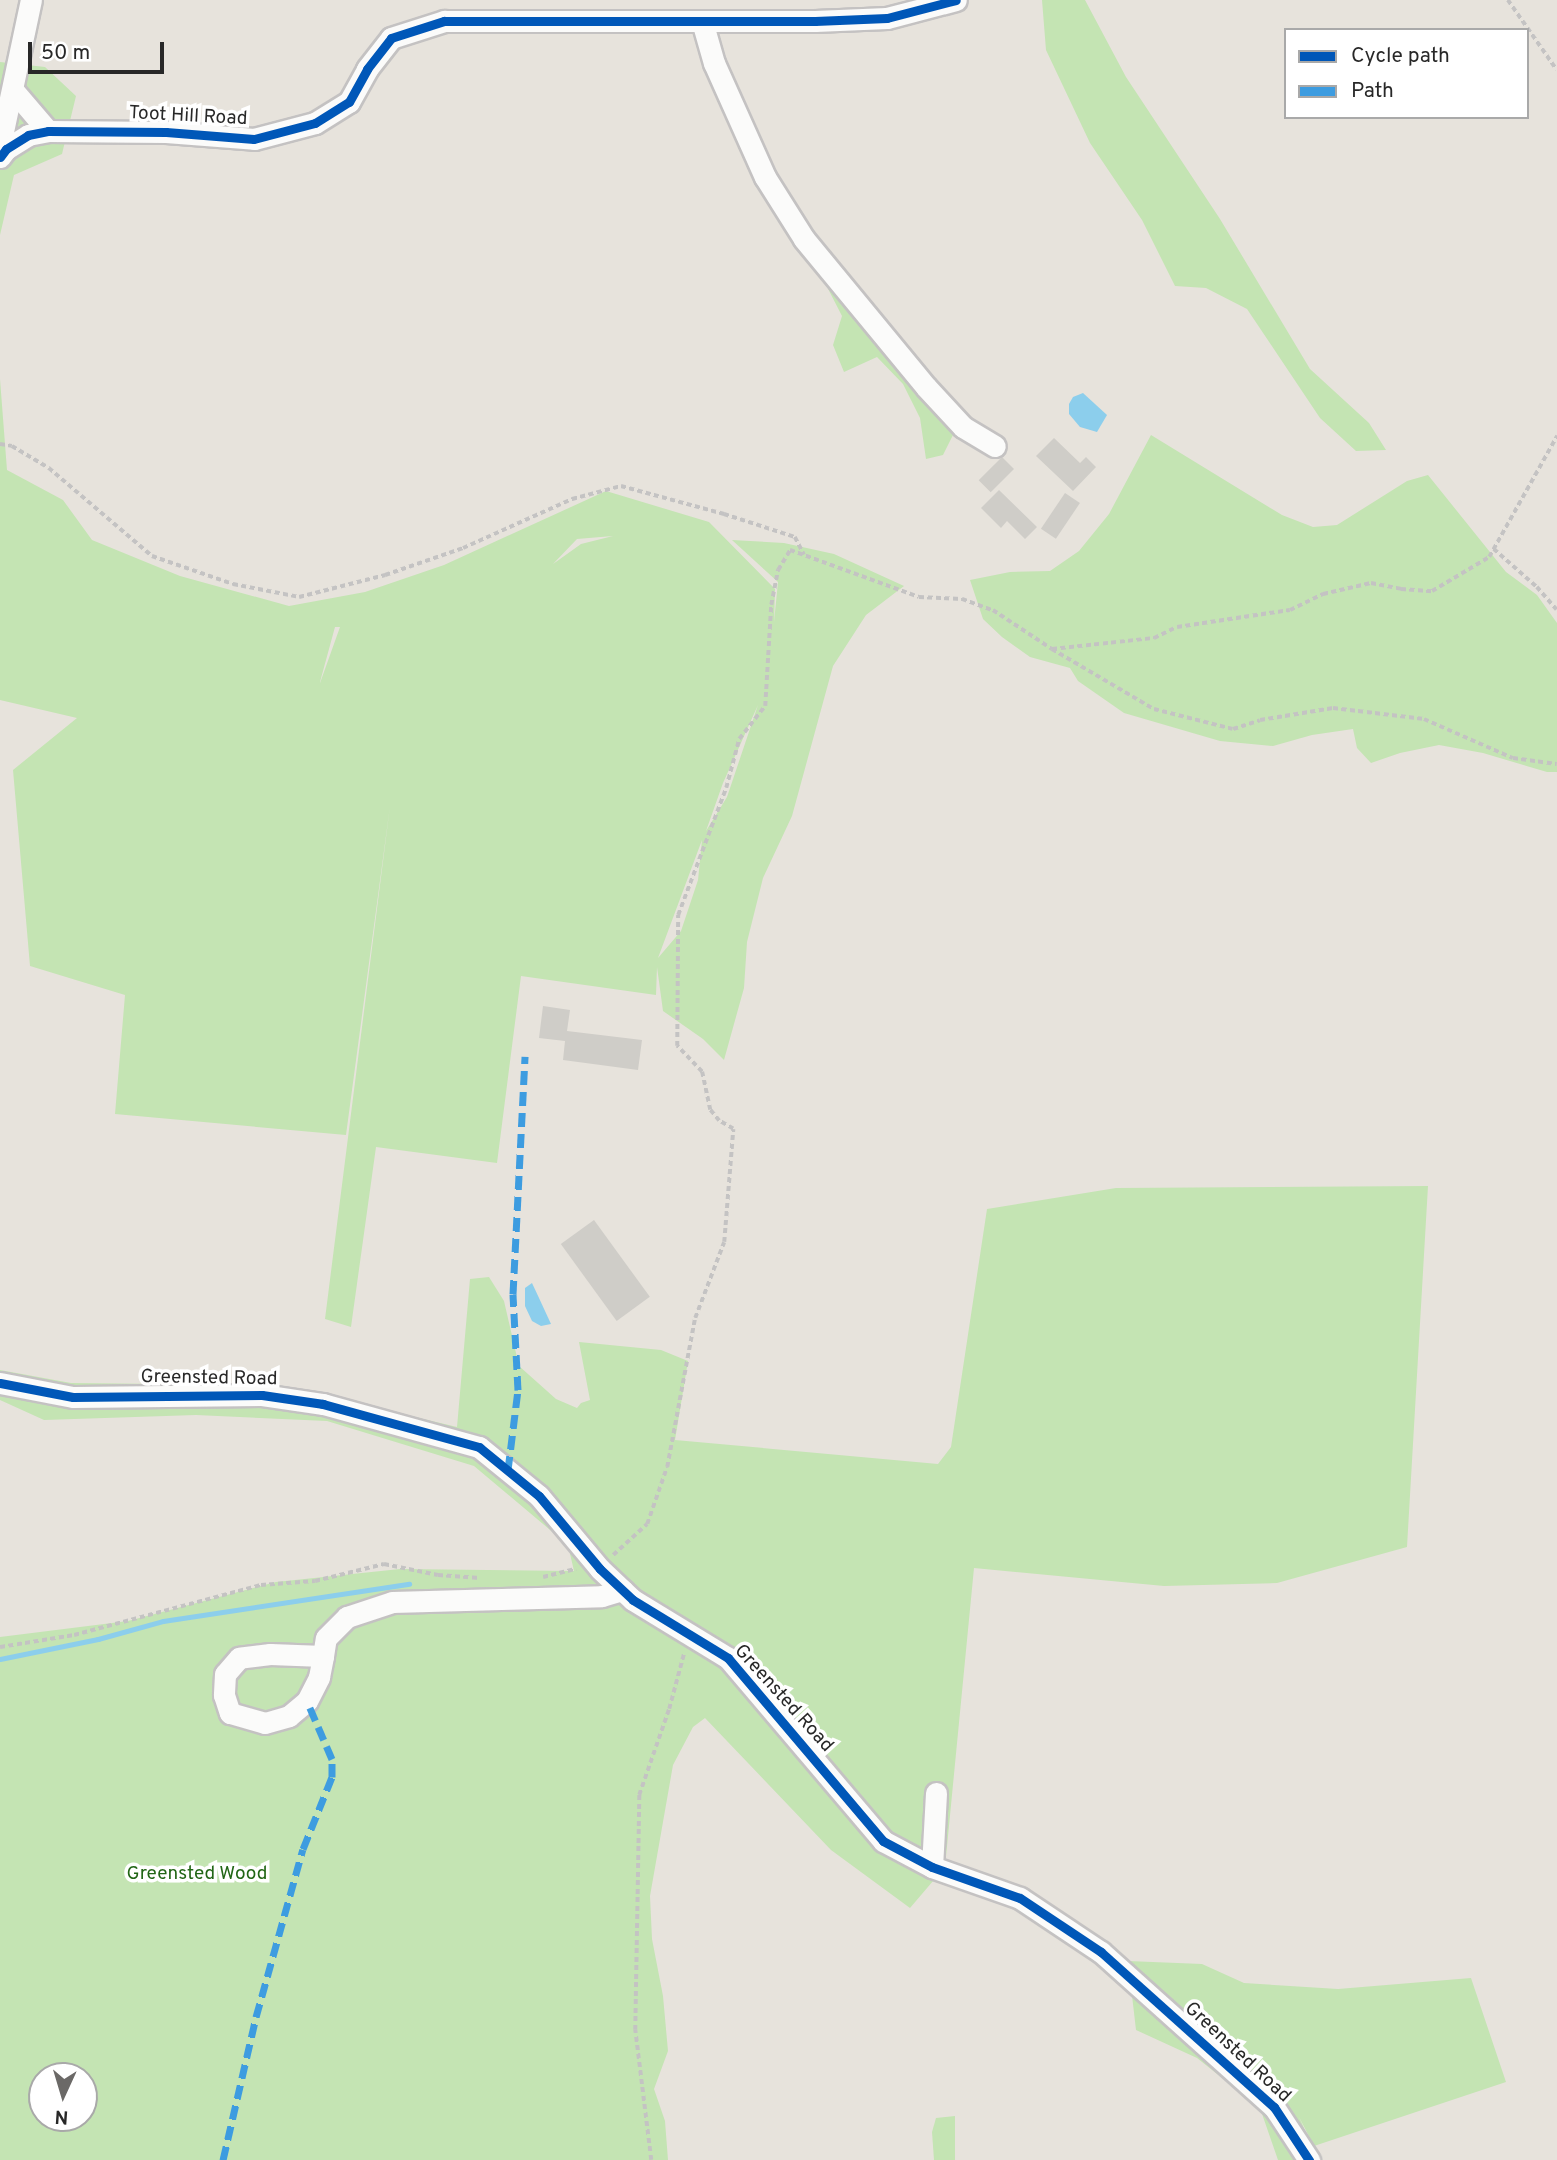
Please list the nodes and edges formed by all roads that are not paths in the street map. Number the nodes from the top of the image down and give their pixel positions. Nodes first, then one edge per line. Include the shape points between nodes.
1 (31, 0) edge
2 (956, 0) edge
3 (702, 21) junction
4 (13, 90) junction
5 (48, 131) junction
6 (3, 153) edge
7 (995, 446) dead end
8 (0, 1383) edge
9 (622, 1590) junction
10 (323, 1656) junction
11 (936, 1793) dead end
12 (932, 1867) junction
13 (1309, 2160) edge

1 - 4 street
2 - 3 street, Toot Hill Road via 887,18
3 - 5 street, Toot Hill Road via 444,21 391,38 349,102 315,123 254,139 166,132
3 - 7 street via 715,63 765,177 804,239 935,397 963,427
4 - 5 street
4 - 6 street via 2,136
5 - 6 street, Toot Hill Road via 28,135
8 - 9 street, Greensted Road via 73,1397 262,1395 323,1404 479,1447 539,1496 605,1563
9 - 10 street via 602,1596 392,1602 347,1617 326,1638
9 - 12 street, Greensted Road via 728,1658 883,1841
10 - 10 street via 307,1701 289,1716 265,1723 230,1713 224,1695 225,1674 239,1658
11 - 12 street
12 - 13 street, Greensted Road via 1020,1899 1101,1952 1274,2107

